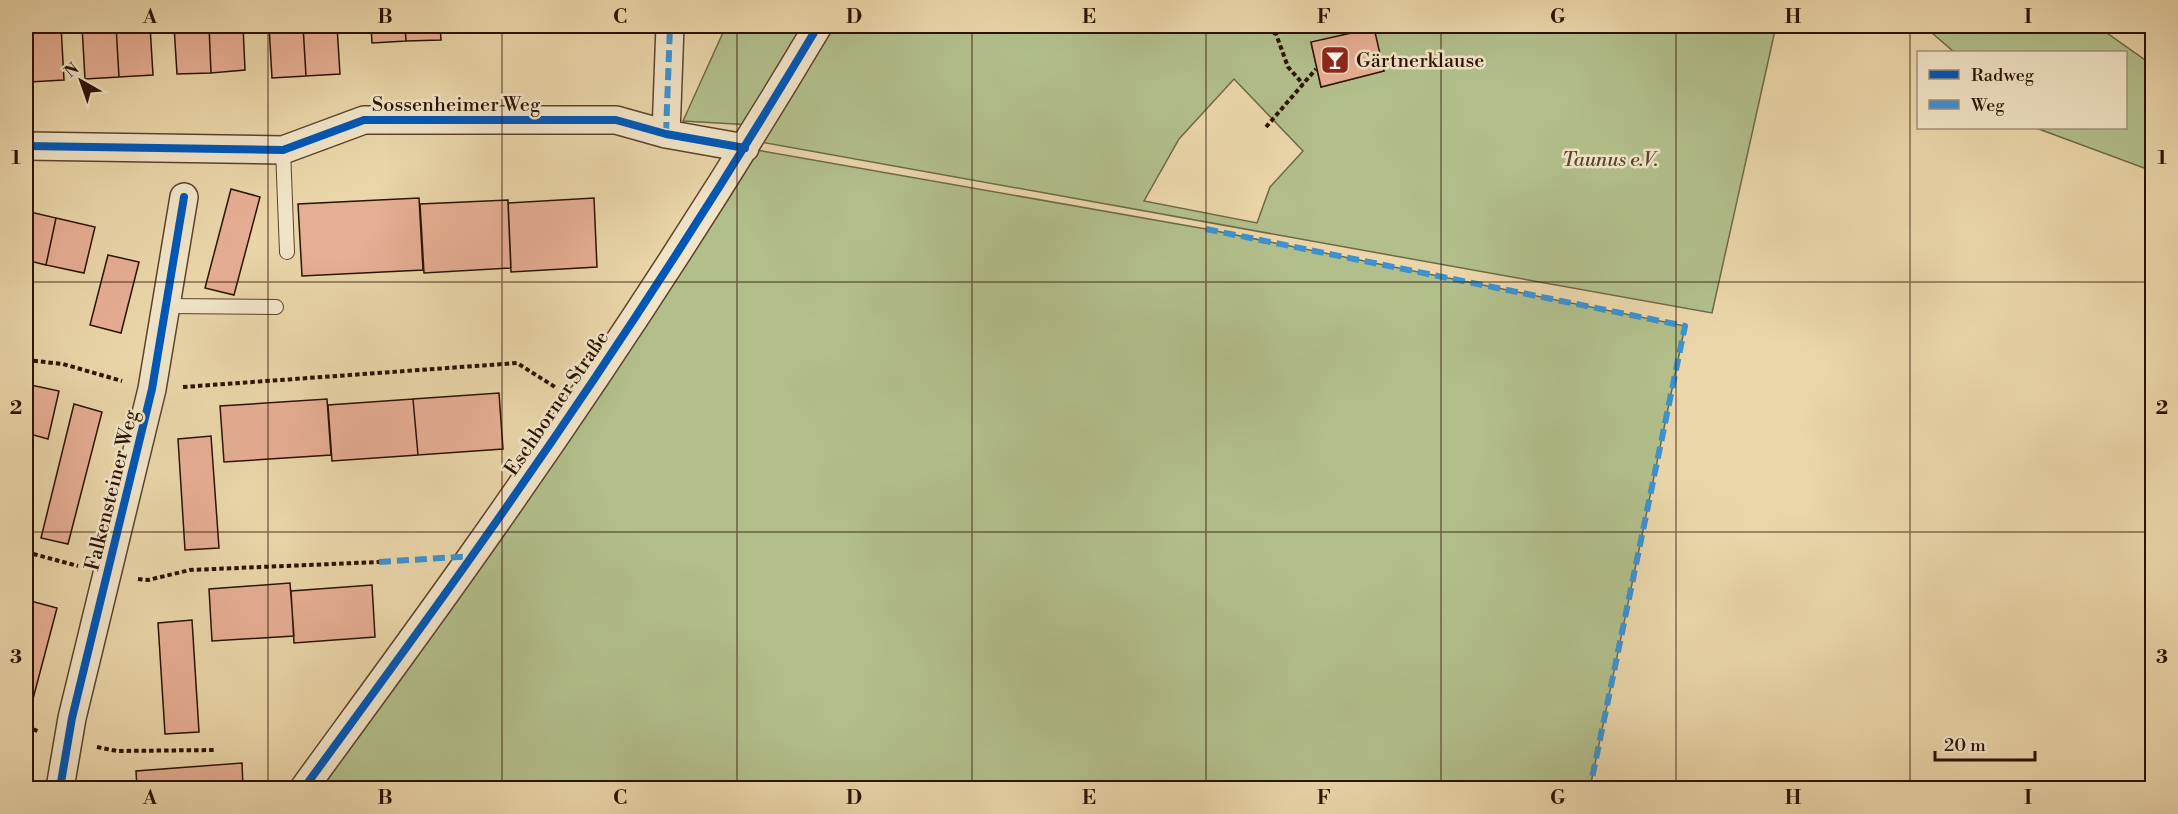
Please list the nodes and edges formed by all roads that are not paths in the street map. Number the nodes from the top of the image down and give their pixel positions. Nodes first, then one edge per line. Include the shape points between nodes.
1 (670, 26) edge
2 (818, 26) edge
3 (666, 134) junction
4 (26, 146) edge
5 (745, 148) junction
6 (283, 150) junction
7 (184, 197) dead end
8 (287, 252) dead end
9 (166, 306) junction
10 (276, 307) dead end
11 (60, 789) edge
12 (304, 789) edge

1 - 3 street
2 - 5 street, Eschborner Straße
3 - 5 street, Sossenheimer Weg
3 - 6 street, Sossenheimer Weg via 616,120 364,120
4 - 6 street, Sossenheimer Weg
5 - 12 street, Eschborner Straße via 472,556
6 - 8 lane
7 - 9 street, Falkensteiner Weg
9 - 10 lane
9 - 11 street, Falkensteiner Weg via 152,389

